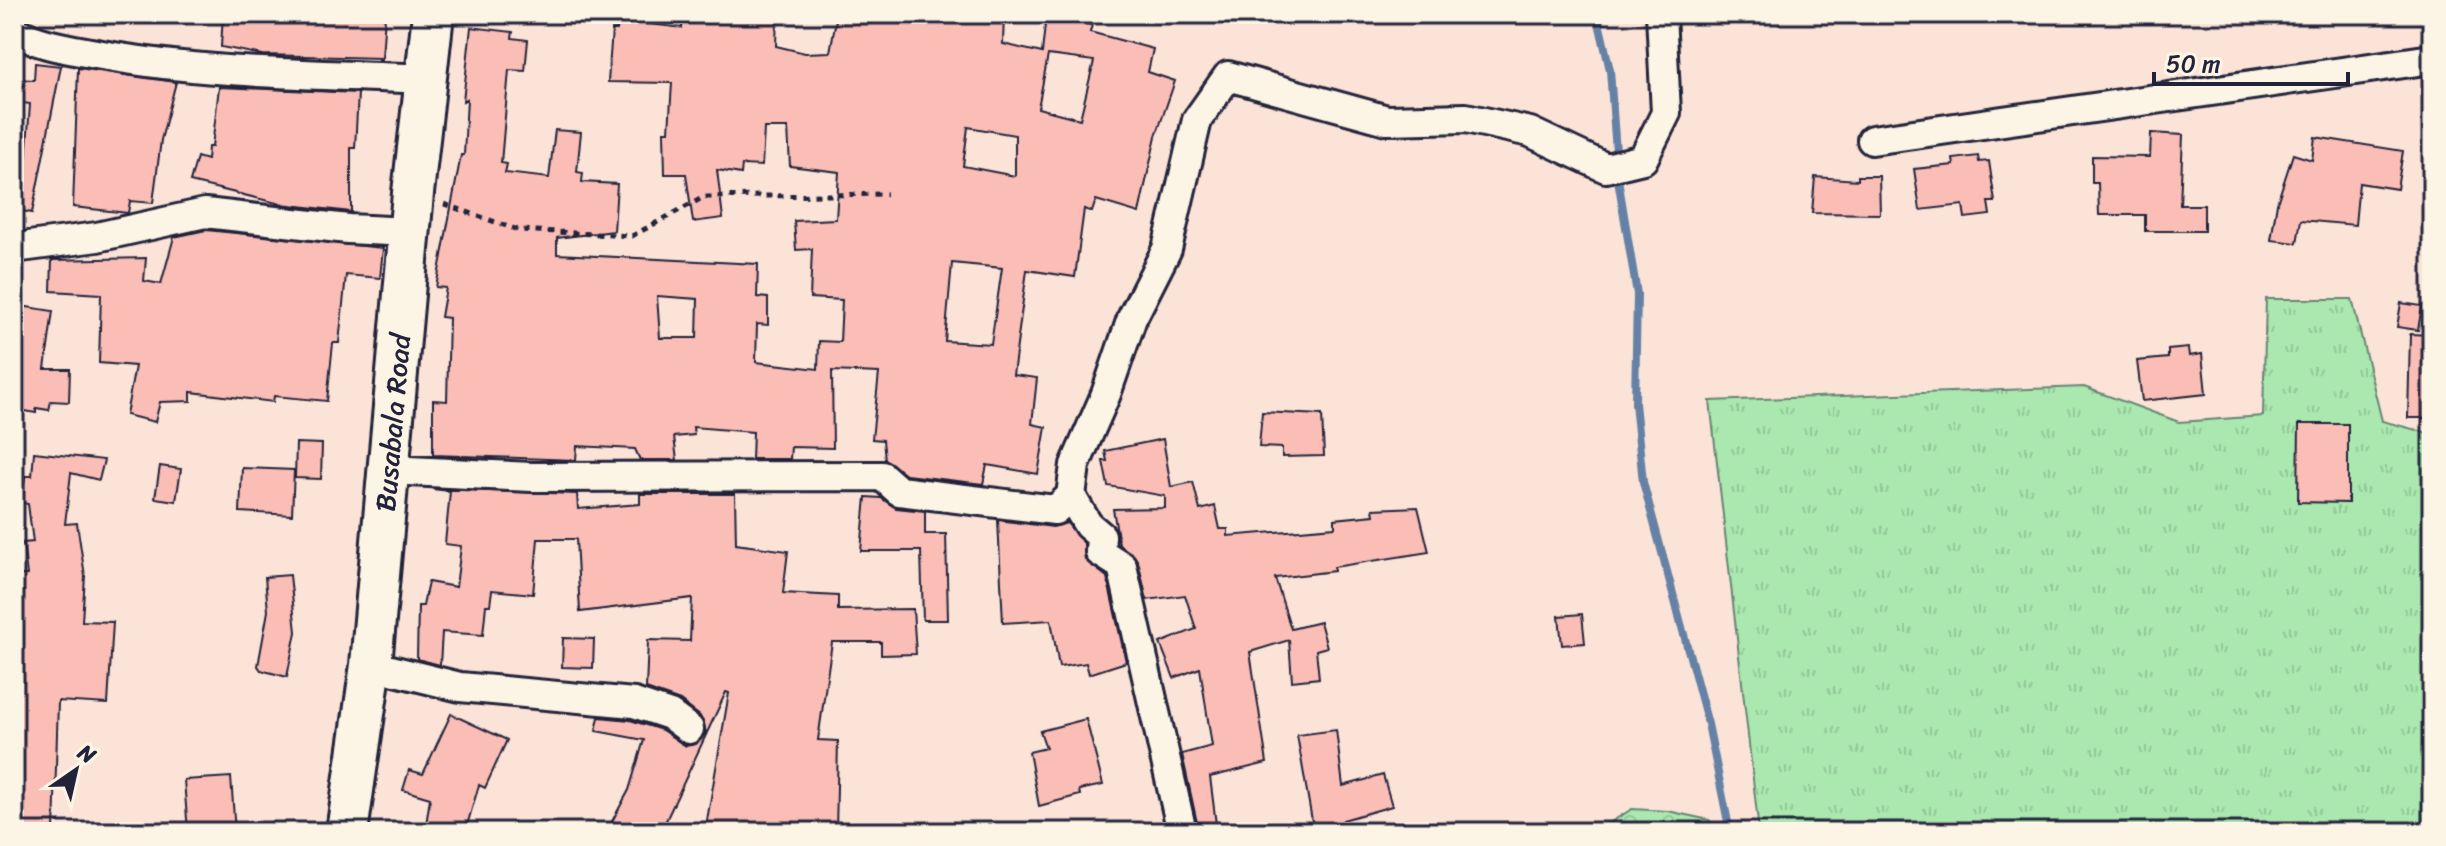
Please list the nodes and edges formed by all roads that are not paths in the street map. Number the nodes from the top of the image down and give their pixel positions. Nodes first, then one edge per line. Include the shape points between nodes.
1 (433, 14) edge
2 (1661, 14) edge
3 (14, 31) edge
4 (2432, 59) edge
5 (426, 79) junction
6 (1872, 140) dead end
7 (409, 232) junction
8 (14, 248) edge
9 (388, 470) junction
10 (1071, 496) junction
11 (371, 665) junction
12 (689, 729) dead end
13 (347, 832) edge
14 (1182, 832) edge

1 - 5 street, Busabala Road
2 - 10 street via 1666,113 1643,159 1606,168 1530,132 1466,118 1387,120 1228,76 1197,120 1167,249 1132,318 1075,465
3 - 5 street via 38,43 141,62
4 - 6 street
5 - 7 street, Busabala Road
7 - 8 street via 205,213 97,237
7 - 9 street, Busabala Road
9 - 10 street via 532,477 882,476 899,491 1055,510
9 - 11 street, Busabala Road
10 - 14 street via 1101,536 1100,552 1122,566
11 - 12 street via 460,687 642,704
11 - 13 street, Busabala Road

